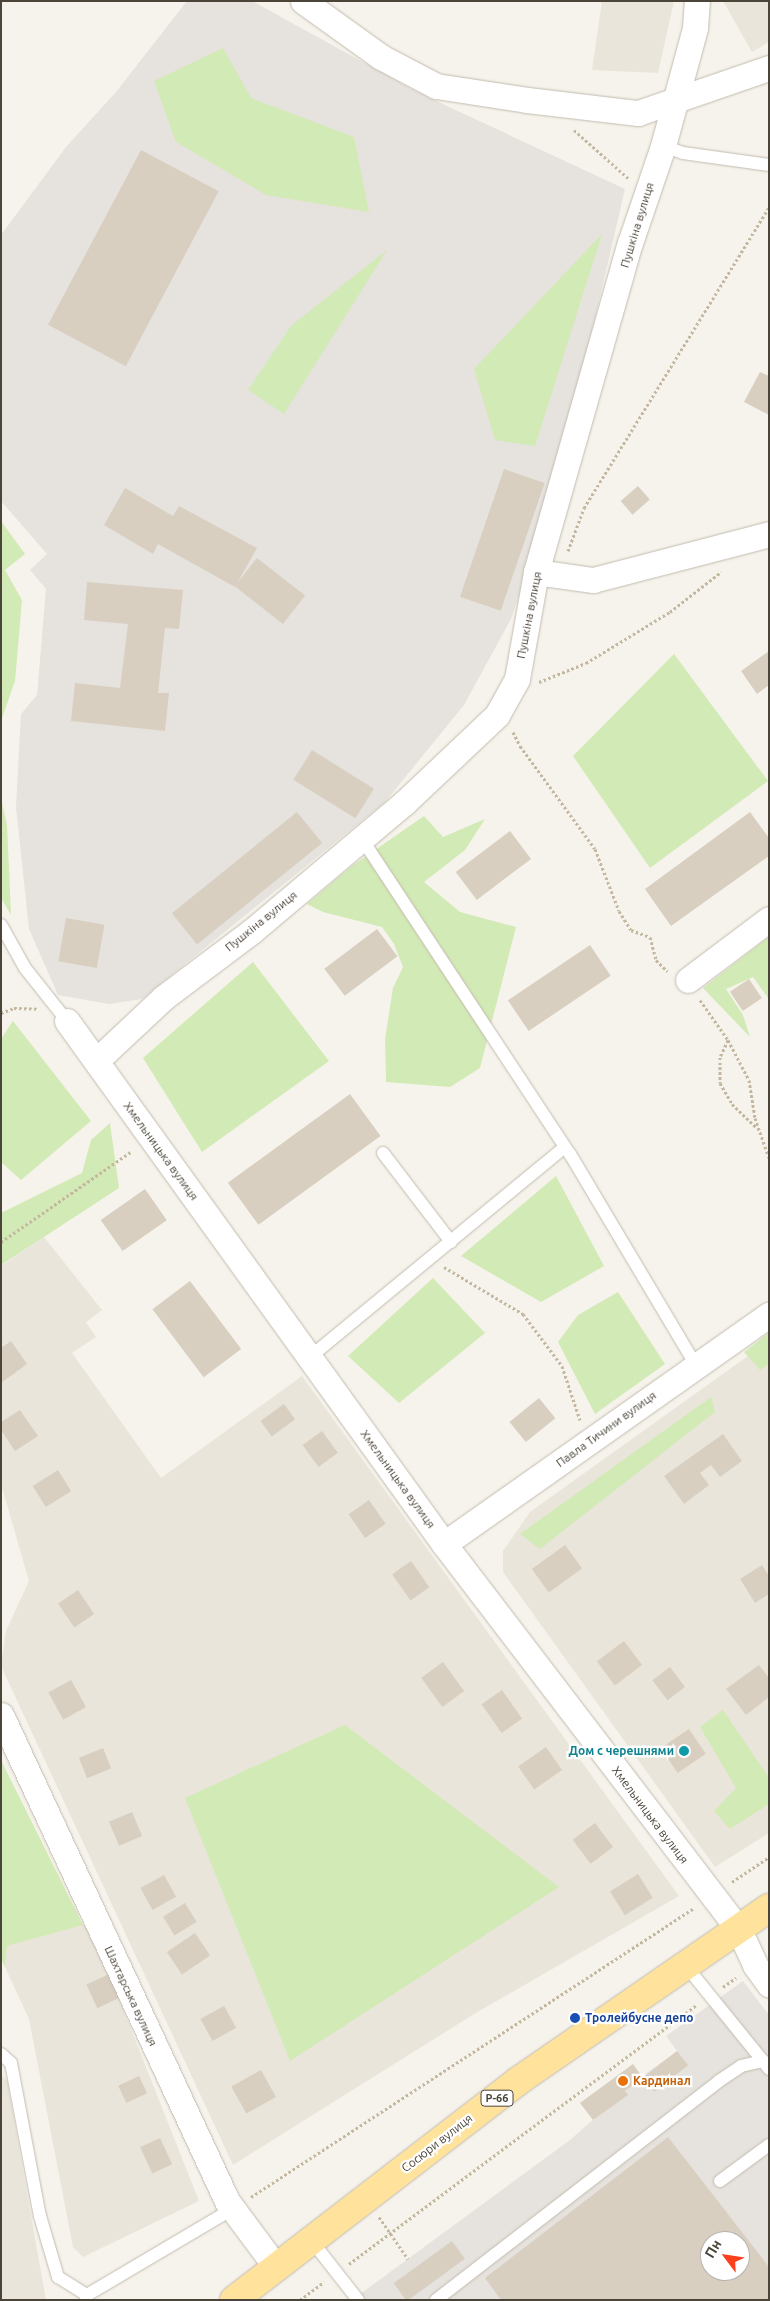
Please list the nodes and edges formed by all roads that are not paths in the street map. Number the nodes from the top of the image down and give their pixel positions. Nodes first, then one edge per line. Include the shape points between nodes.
1 (303, 1) edge
2 (698, 1) edge
3 (769, 68) edge
4 (675, 101) junction
5 (663, 146) junction
6 (769, 165) edge
7 (769, 534) edge
8 (548, 574) junction
9 (362, 838) junction
10 (769, 919) edge
11 (1, 925) edge
12 (688, 980) road end
13 (63, 1016) joint
14 (96, 1061) junction
15 (565, 1148) junction
16 (383, 1153) dead end
17 (451, 1242) junction
18 (769, 1315) edge
19 (310, 1357) junction
20 (696, 1365) junction
21 (444, 1544) junction
22 (1, 1715) edge
23 (769, 1908) edge
24 (739, 1930) junction
25 (686, 1966) junction
26 (762, 1974) edge
27 (1, 2054) edge
28 (766, 2065) edge
29 (769, 2145) edge
30 (720, 2181) dead end
31 (231, 2210) junction
32 (311, 2240) junction
33 (276, 2267) junction
34 (87, 2298) edge
35 (234, 2300) edge
36 (358, 2300) edge
37 (436, 2300) edge

1 - 4 street via 381,57 436,86 638,113
2 - 4 street, Пушкіна вулиця via 695,28
3 - 4 street
4 - 5 street, Пушкіна вулиця
5 - 6 lane via 683,153
5 - 8 street, Пушкіна вулиця via 630,243
7 - 8 street via 593,580
8 - 9 street, Пушкіна вулиця via 516,679 497,715
9 - 14 street, Пушкіна вулиця via 252,930 163,998
9 - 15 lane
10 - 12 street
11 - 13 lane via 25,968
13 - 14 street, Хмельницька вулиця
14 - 19 street, Хмельницька вулиця
15 - 17 lane
15 - 20 lane
16 - 17 lane
17 - 19 lane
18 - 20 street, Павла Тичини вулиця
19 - 21 street, Хмельницька вулиця
20 - 21 street, Павла Тичини вулиця
21 - 24 street, Хмельницька вулиця
22 - 31 street, Шахтарська вулиця
23 - 24 main road, Сосюри вулиця / Р-66
24 - 25 main road, Сосюри вулиця / Р-66
24 - 26 street, Хмельницька вулиця
25 - 28 lane
25 - 32 main road, Сосюри вулиця / Р-66 via 518,2081
27 - 34 lane via 11,2063 40,2216 58,2277
28 - 37 lane via 741,2066 719,2081
29 - 30 lane
31 - 33 street, Шахтарська вулиця
31 - 34 lane
32 - 33 main road, Сосюри вулиця / Р-66
32 - 36 lane
33 - 35 main road, Сосюри вулиця / Р-66

